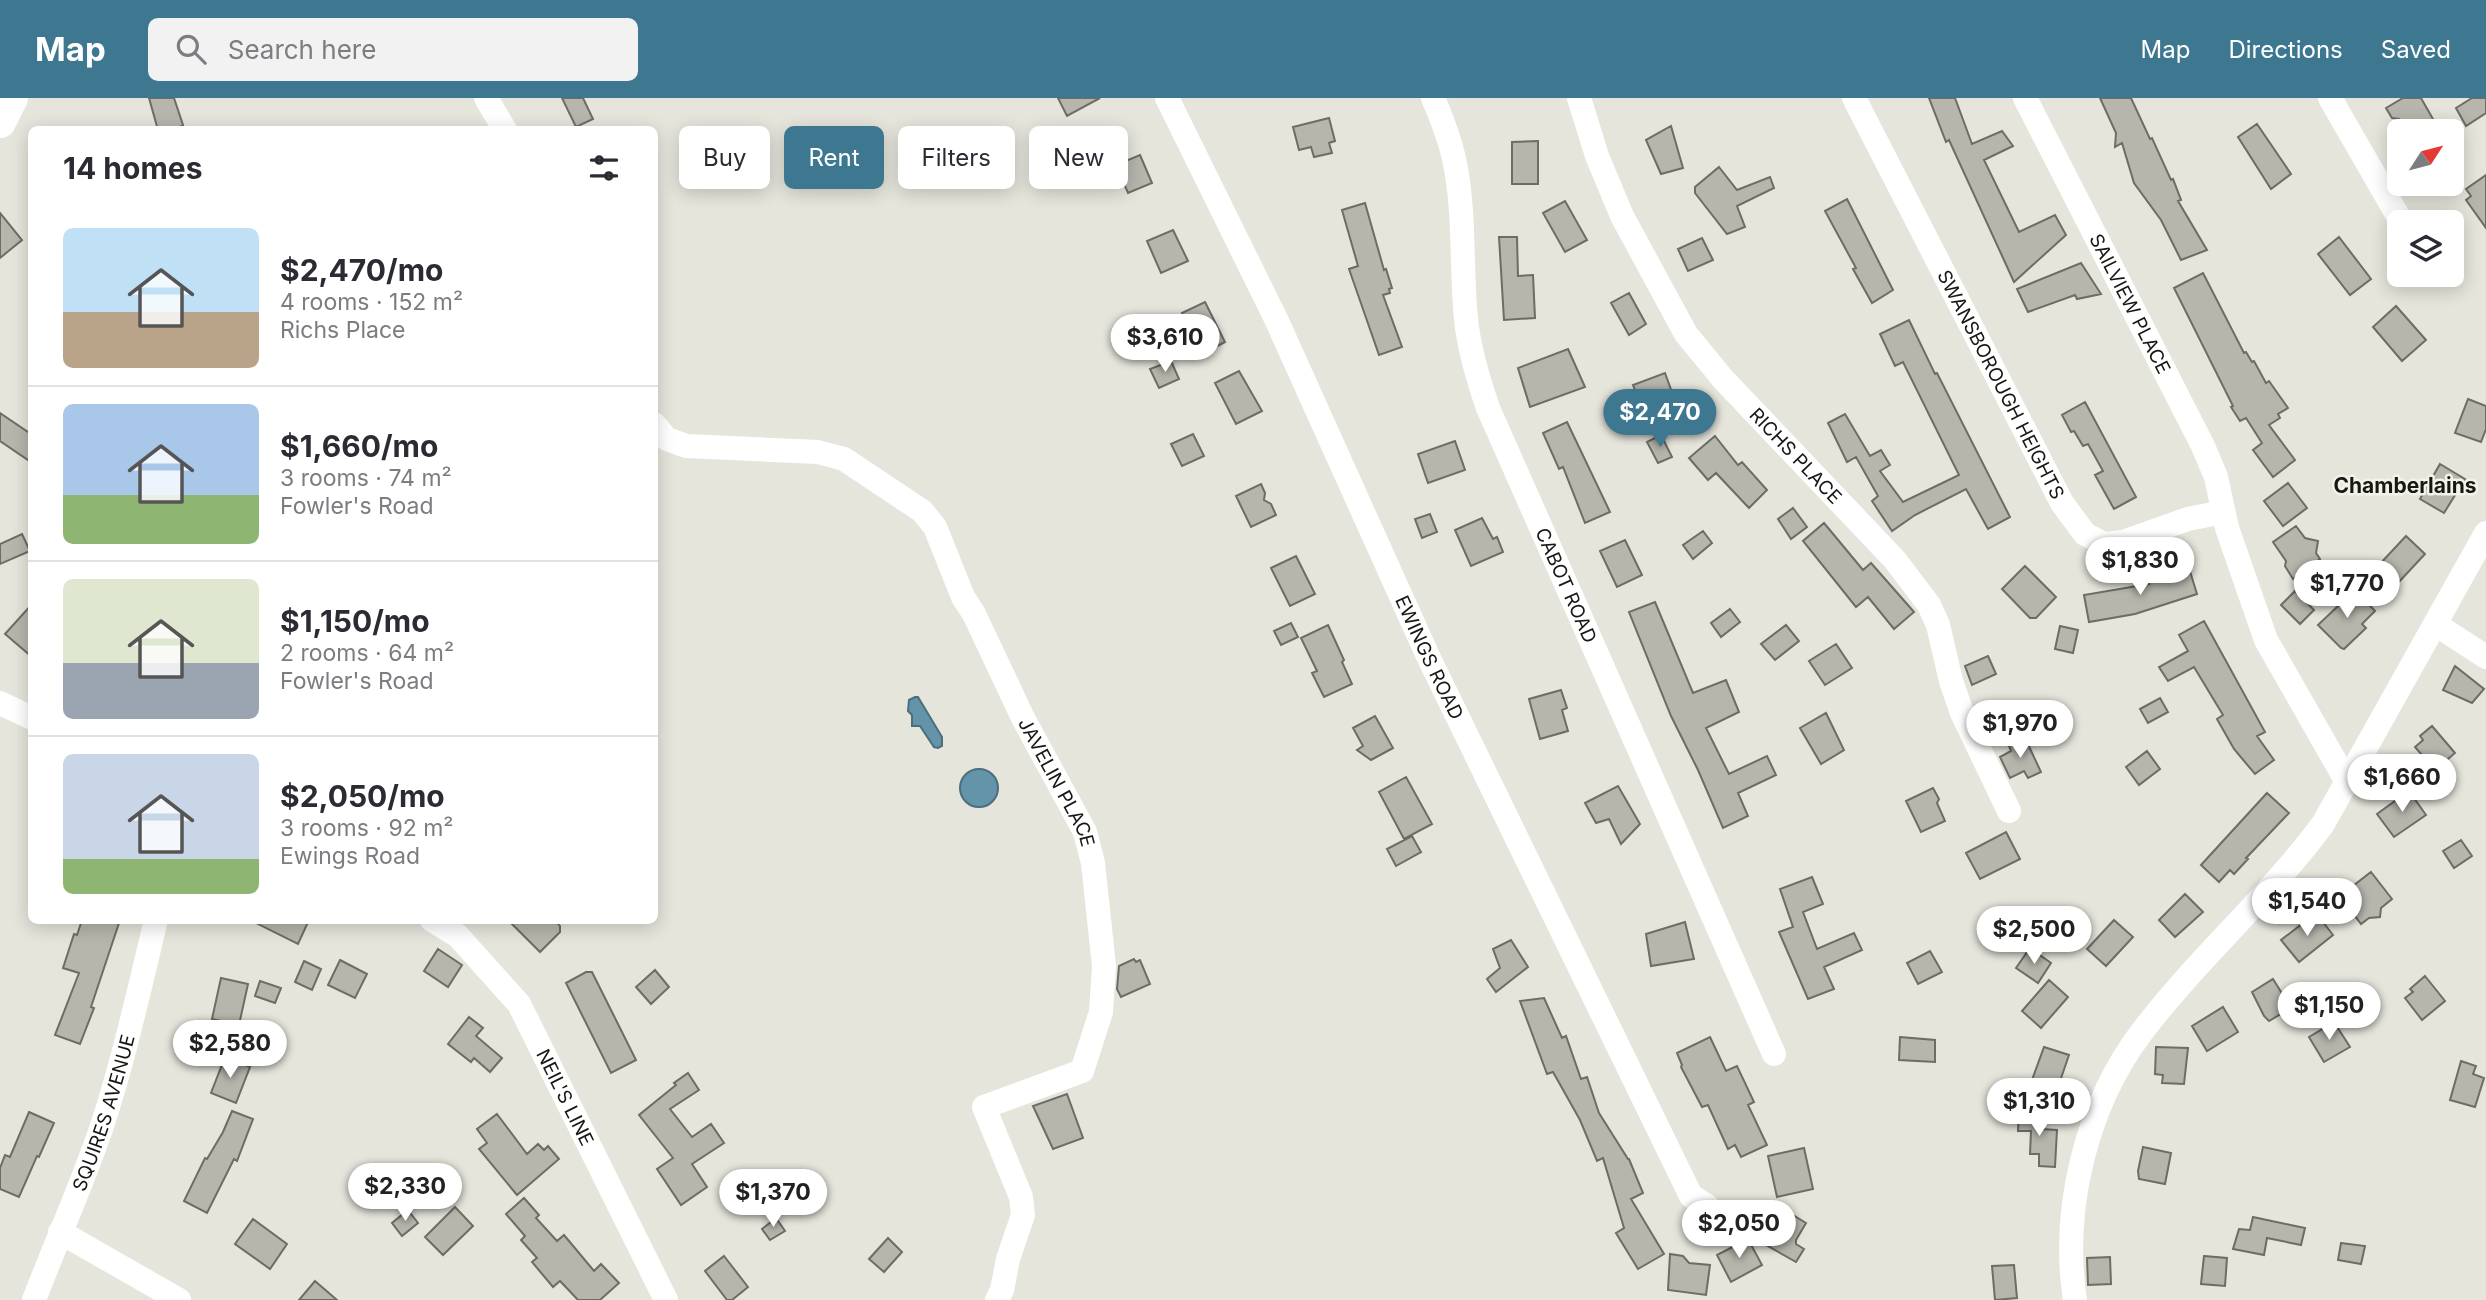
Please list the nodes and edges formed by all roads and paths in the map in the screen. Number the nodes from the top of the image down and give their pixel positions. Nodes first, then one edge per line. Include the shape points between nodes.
1 (12, 98) edge
2 (486, 98) edge
3 (1167, 98) edge
4 (1433, 98) edge
5 (1579, 98) edge
6 (1854, 98) edge
7 (2025, 98) edge
8 (2330, 98) edge
9 (0, 122) edge
10 (503, 126) edge
11 (2395, 210) edge
12 (658, 429) edge
13 (2223, 512) junction
14 (2486, 533) edge
15 (2435, 624) junction
16 (2486, 657) edge
17 (0, 703) edge
18 (28, 716) edge
19 (2347, 782) junction
20 (2009, 811) dead end
21 (155, 924) edge
22 (438, 924) edge
23 (1774, 1054) dead end
24 (1707, 1206) dead end
25 (60, 1233) junction
26 (1000, 1295) edge
27 (34, 1300) edge
28 (179, 1300) edge
29 (666, 1300) edge
30 (2075, 1300) edge

1 - 9 main road
2 - 10 street
3 - 24 street, EWINGS ROAD via 1276,319 1433,666 1691,1196
4 - 23 street, CABOT ROAD via 1456,170 1467,328 1488,408
5 - 20 street, RICHS PLACE via 1618,206 1686,334 1895,560 1929,605 1962,713
6 - 13 street, SWANSBOROUGH HEIGHTS via 2077,526 2095,541 2115,544
7 - 13 street, SAILVIEW PLACE via 2194,428 2216,477
8 - 11 street
12 - 26 street, JAVELIN PLACE via 667,439 686,446 830,455 857,466 922,510 941,537 963,597 1084,832 1093,863 1104,966 1101,1012 1082,1071 984,1107 1021,1197 1023,1215
13 - 19 street via 2266,640
14 - 15 street
15 - 16 street
15 - 19 street
17 - 18 street
19 - 30 street via 2295,861 2161,1009 2119,1067 2089,1137 2072,1209
21 - 25 street, SQUIRES AVENUE via 111,1098
22 - 29 street, NEIL'S LINE via 458,936 519,1004
25 - 27 street, SQUIRES AVENUE
25 - 28 street

